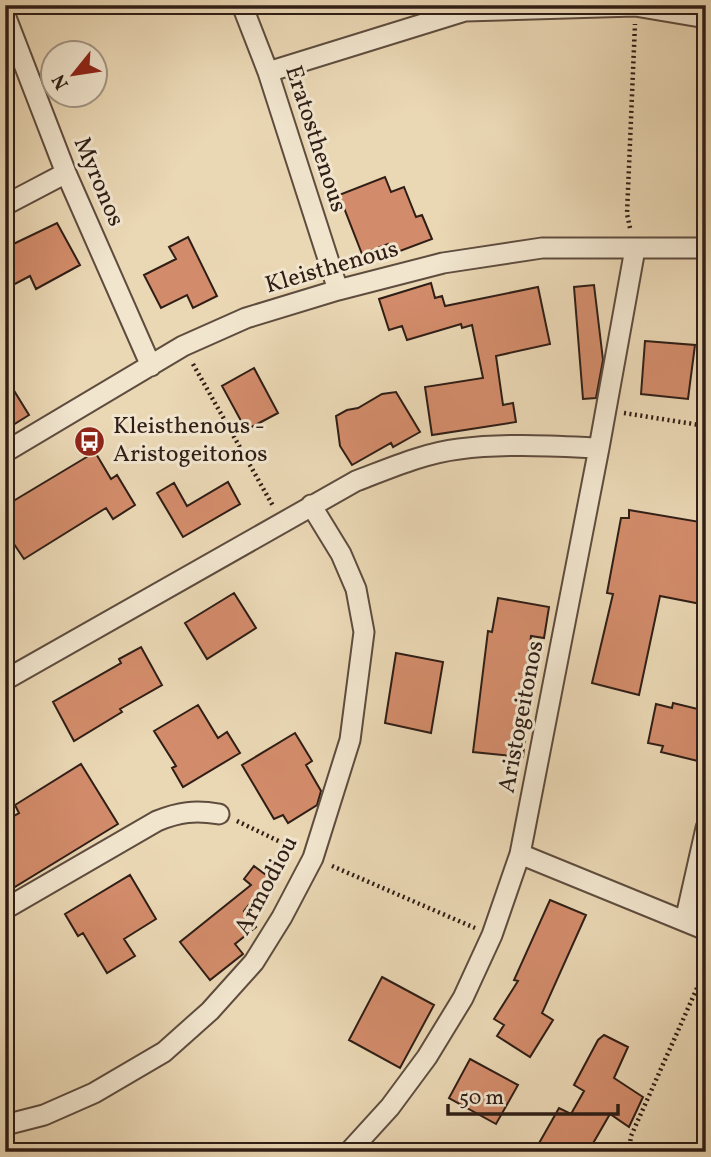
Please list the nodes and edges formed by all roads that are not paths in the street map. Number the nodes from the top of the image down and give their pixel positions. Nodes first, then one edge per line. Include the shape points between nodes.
1 (242, 5) edge
2 (635, 6) edge
3 (5, 15) edge
4 (706, 18) edge
5 (268, 72) junction
6 (66, 173) junction
7 (5, 205) edge
8 (635, 248) junction
9 (706, 248) edge
10 (338, 290) junction
11 (151, 366) junction
12 (599, 448) junction
13 (5, 452) edge
14 (311, 505) junction
15 (5, 680) edge
16 (219, 814) road end
17 (706, 828) edge
18 (520, 854) junction
19 (5, 909) edge
20 (685, 921) junction
21 (706, 930) edge
22 (5, 1125) edge
23 (349, 1152) edge

1 - 5 street, Eratosthenous
2 - 4 street
2 - 5 street via 464,11
3 - 6 street, Myronos
5 - 10 street, Eratosthenous
6 - 7 street
6 - 11 street, Myronos
8 - 9 street, Kleisthenous
8 - 10 street, Kleisthenous via 542,248 443,263
8 - 12 street, Aristogeitonos
10 - 11 street, Kleisthenous via 246,318
11 - 13 street, Kleisthenous
12 - 14 street via 457,449 356,481
12 - 18 street, Aristogeitonos
14 - 15 street
14 - 22 street, Armodiou via 356,589 364,632 350,740 313,858 254,962 210,1012 164,1052 94,1093 44,1115
16 - 19 street via 180,812 157,821
17 - 20 street
18 - 20 street
18 - 23 street, Aristogeitonos via 492,935 463,998 390,1107
20 - 21 street

